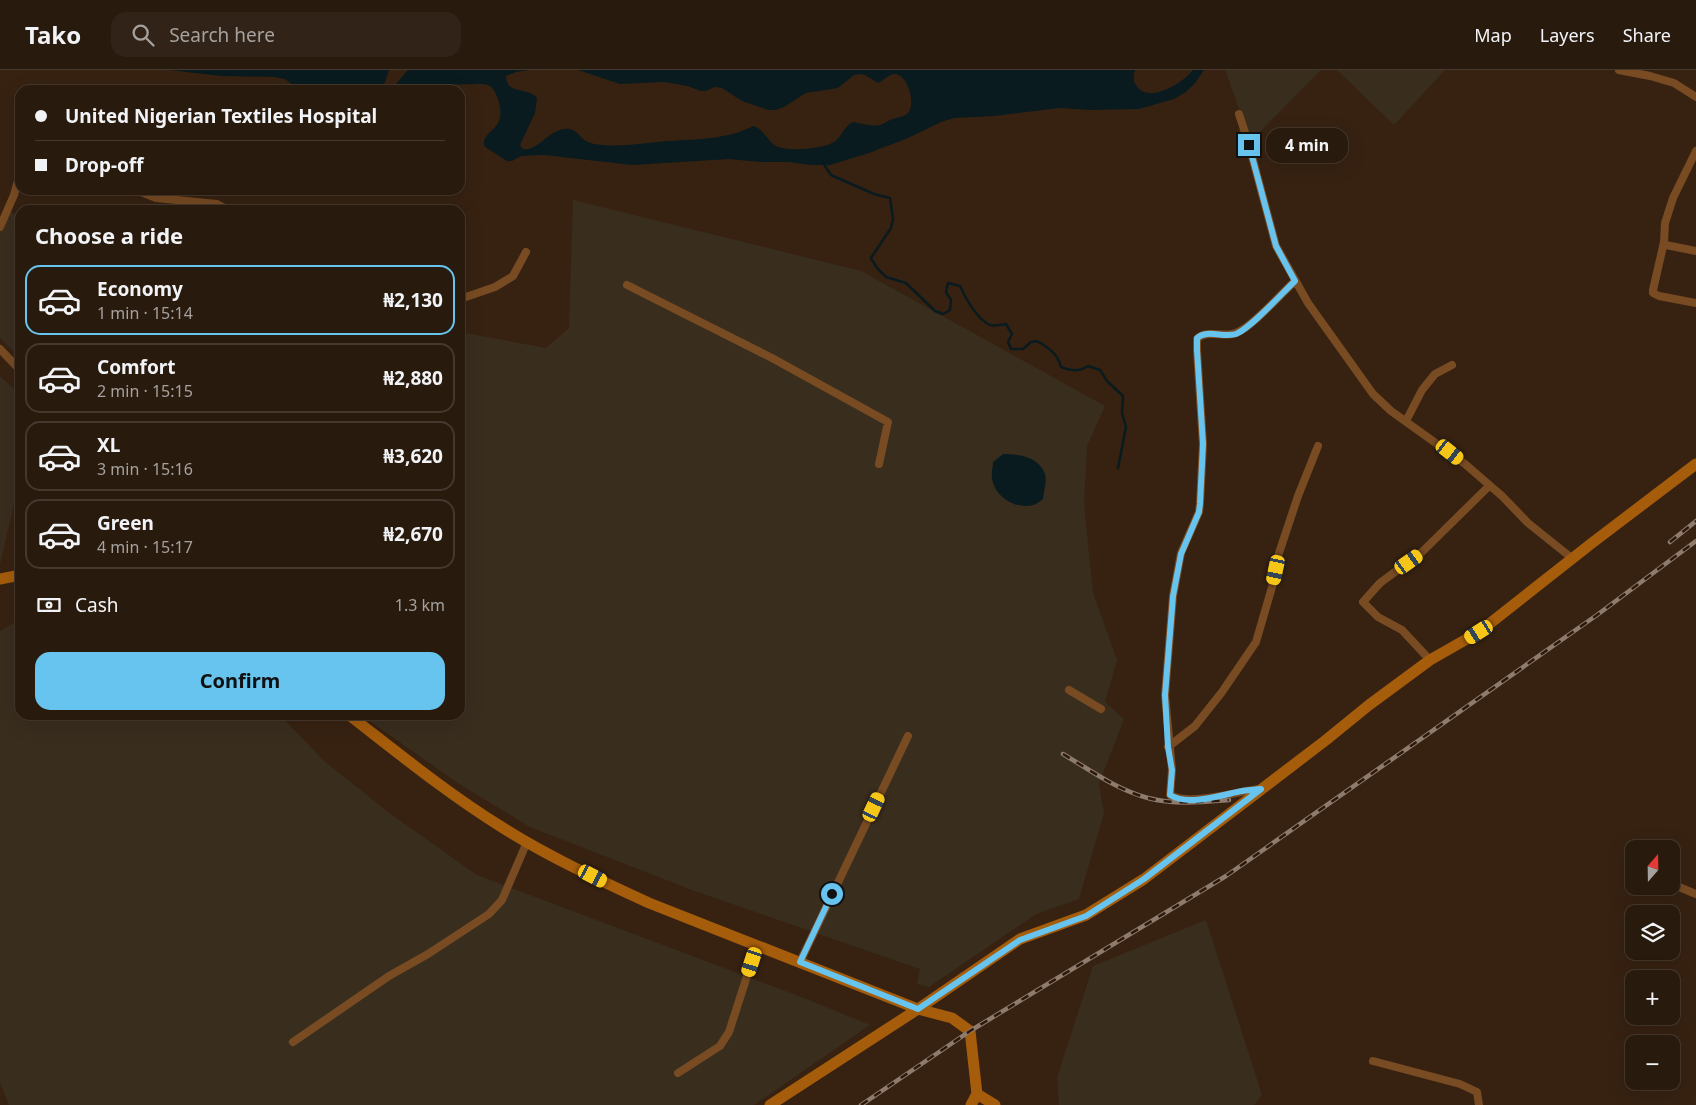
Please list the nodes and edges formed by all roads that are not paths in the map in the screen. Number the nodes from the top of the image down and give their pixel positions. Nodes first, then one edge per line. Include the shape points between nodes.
1 (1619, 70) edge
2 (1696, 97) edge
3 (1239, 114) dead end
4 (1696, 151) edge
5 (15, 191) edge
6 (148, 195) edge
7 (219, 205) edge
8 (0, 228) edge
9 (1664, 242) junction
10 (1696, 251) edge
11 (526, 252) dead end
12 (1295, 281) junction
13 (628, 285) dead end
14 (465, 297) edge
15 (1696, 303) edge
16 (0, 349) edge
17 (1452, 364) dead end
18 (15, 365) edge
19 (1406, 421) junction
20 (1318, 446) dead end
21 (879, 464) dead end
22 (1696, 464) edge
23 (1489, 486) junction
24 (1572, 559) junction
25 (15, 576) edge
26 (0, 579) edge
27 (1430, 660) junction
28 (1069, 690) dead end
29 (1101, 709) dead end
30 (355, 720) edge
31 (908, 736) dead end
32 (1168, 747) junction
33 (1261, 789) junction
34 (527, 842) junction
35 (1680, 887) edge
36 (1696, 894) edge
37 (758, 945) junction
38 (800, 962) junction
39 (918, 1009) junction
40 (293, 1042) dead end
41 (1373, 1061) dead end
42 (678, 1073) dead end
43 (974, 1100) edge
44 (770, 1105) edge
45 (995, 1105) edge
46 (1479, 1105) edge

1 - 2 street via 1674,83
3 - 12 street via 1276,246
4 - 9 street via 1673,198
5 - 8 street
6 - 7 street
9 - 10 street
9 - 15 street via 1653,293
11 - 14 street via 513,276 495,287
12 - 19 street via 1322,324 1374,394
12 - 32 street via 1238,333 1197,338 1203,444 1200,504 1181,554 1173,596 1165,695
13 - 21 street via 772,358 888,422
16 - 18 street
17 - 19 street via 1436,374 1422,390
19 - 23 street via 1450,452
20 - 32 street via 1279,553 1256,642 1195,726
22 - 24 street
23 - 24 street
23 - 27 street via 1422,552 1380,583 1363,602 1378,617 1402,630
24 - 27 street via 1479,632
25 - 26 street
27 - 33 street
28 - 29 street
30 - 34 street via 414,766
31 - 38 street
32 - 33 street via 1172,770 1170,795 1176,799 1220,797
33 - 39 street via 1144,879 1086,916 1020,940
34 - 37 street via 610,886
34 - 40 street via 502,900 489,914
35 - 36 street
37 - 38 street
37 - 42 street via 729,1032 720,1046
38 - 39 street
39 - 43 street via 952,1018 970,1031
39 - 44 street
41 - 46 street via 1460,1084 1478,1092
43 - 45 street

